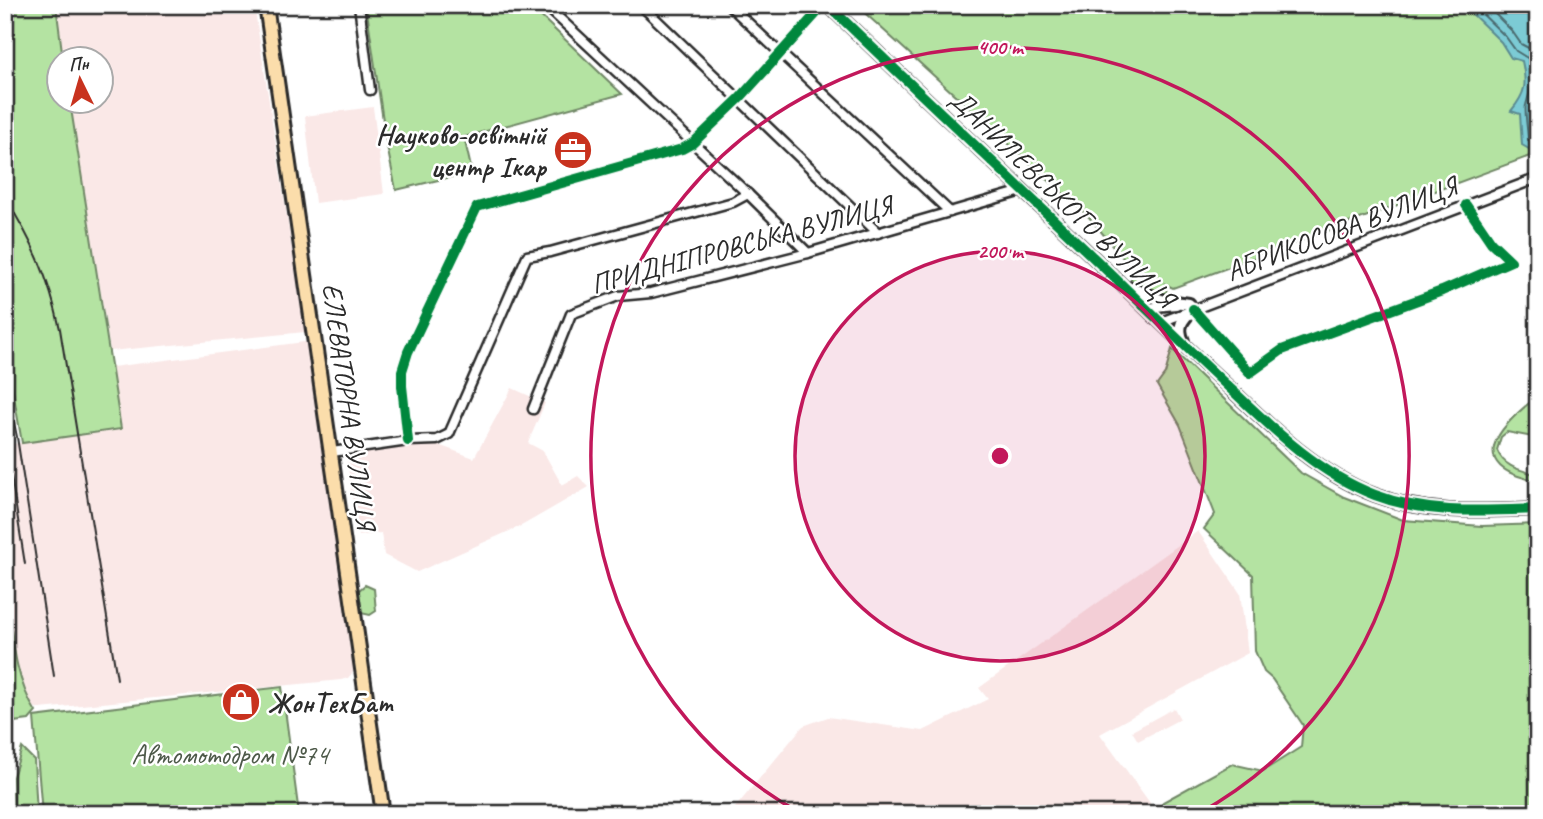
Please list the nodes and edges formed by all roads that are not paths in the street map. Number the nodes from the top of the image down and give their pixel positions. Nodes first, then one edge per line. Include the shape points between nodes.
1 (266, 5) edge
2 (359, 5) edge
3 (641, 5) edge
4 (729, 5) edge
5 (826, 5) edge
6 (546, 6) edge
7 (780, 53) junction
8 (370, 90) dead end
9 (740, 98) junction
10 (693, 143) junction
11 (1538, 178) edge
12 (1022, 191) junction
13 (748, 194) junction
14 (1466, 205) junction
15 (950, 212) junction
16 (878, 233) junction
17 (808, 253) junction
18 (1118, 281) junction
19 (1191, 307) junction
20 (1146, 308) junction
21 (1161, 322) junction
22 (1185, 346) junction
23 (533, 409) dead end
24 (408, 442) junction
25 (332, 452) junction
26 (1538, 509) edge
27 (383, 814) edge

1 - 25 main road, ЕЛЕВАТОРНА ВУЛИЦЯ
2 - 8 street
3 - 9 street
4 - 7 street
5 - 7 street
5 - 12 street, ДАНИЛЕВСЬКОГО ВУЛИЦЯ
6 - 10 street
7 - 9 street
7 - 15 street
9 - 10 street
9 - 16 street
10 - 13 street
10 - 24 street via 477,207 402,371
11 - 14 street, АБРИКОСОВА ВУЛИЦЯ
12 - 15 street, ПРИДНІПРОВСЬКА ВУЛИЦЯ
12 - 18 street, ДАНИЛЕВСЬКОГО ВУЛИЦЯ
13 - 17 street
13 - 24 street via 720,206 527,256 449,434 437,440
14 - 19 street, АБРИКОСОВА ВУЛИЦЯ
14 - 19 street via 1491,242 1511,261 1282,350 1250,373
15 - 16 street, ПРИДНІПРОВСЬКА ВУЛИЦЯ
16 - 17 street, ПРИДНІПРОВСЬКА ВУЛИЦЯ
17 - 23 street, ПРИДНІПРОВСЬКА ВУЛИЦЯ via 651,293 618,296 571,314
18 - 19 street via 1143,295
18 - 20 street, ДАНИЛЕВСЬКОГО ВУЛИЦЯ
19 - 20 street
19 - 21 street
19 - 22 street via 1180,323
20 - 21 street, ДАНИЛЕВСЬКОГО ВУЛИЦЯ
21 - 22 street, ДАНИЛЕВСЬКОГО ВУЛИЦЯ
22 - 26 street, ДАНИЛЕВСЬКОГО ВУЛИЦЯ via 1296,449 1374,495 1434,509
24 - 25 street
25 - 27 main road, ЕЛЕВАТОРНА ВУЛИЦЯ

